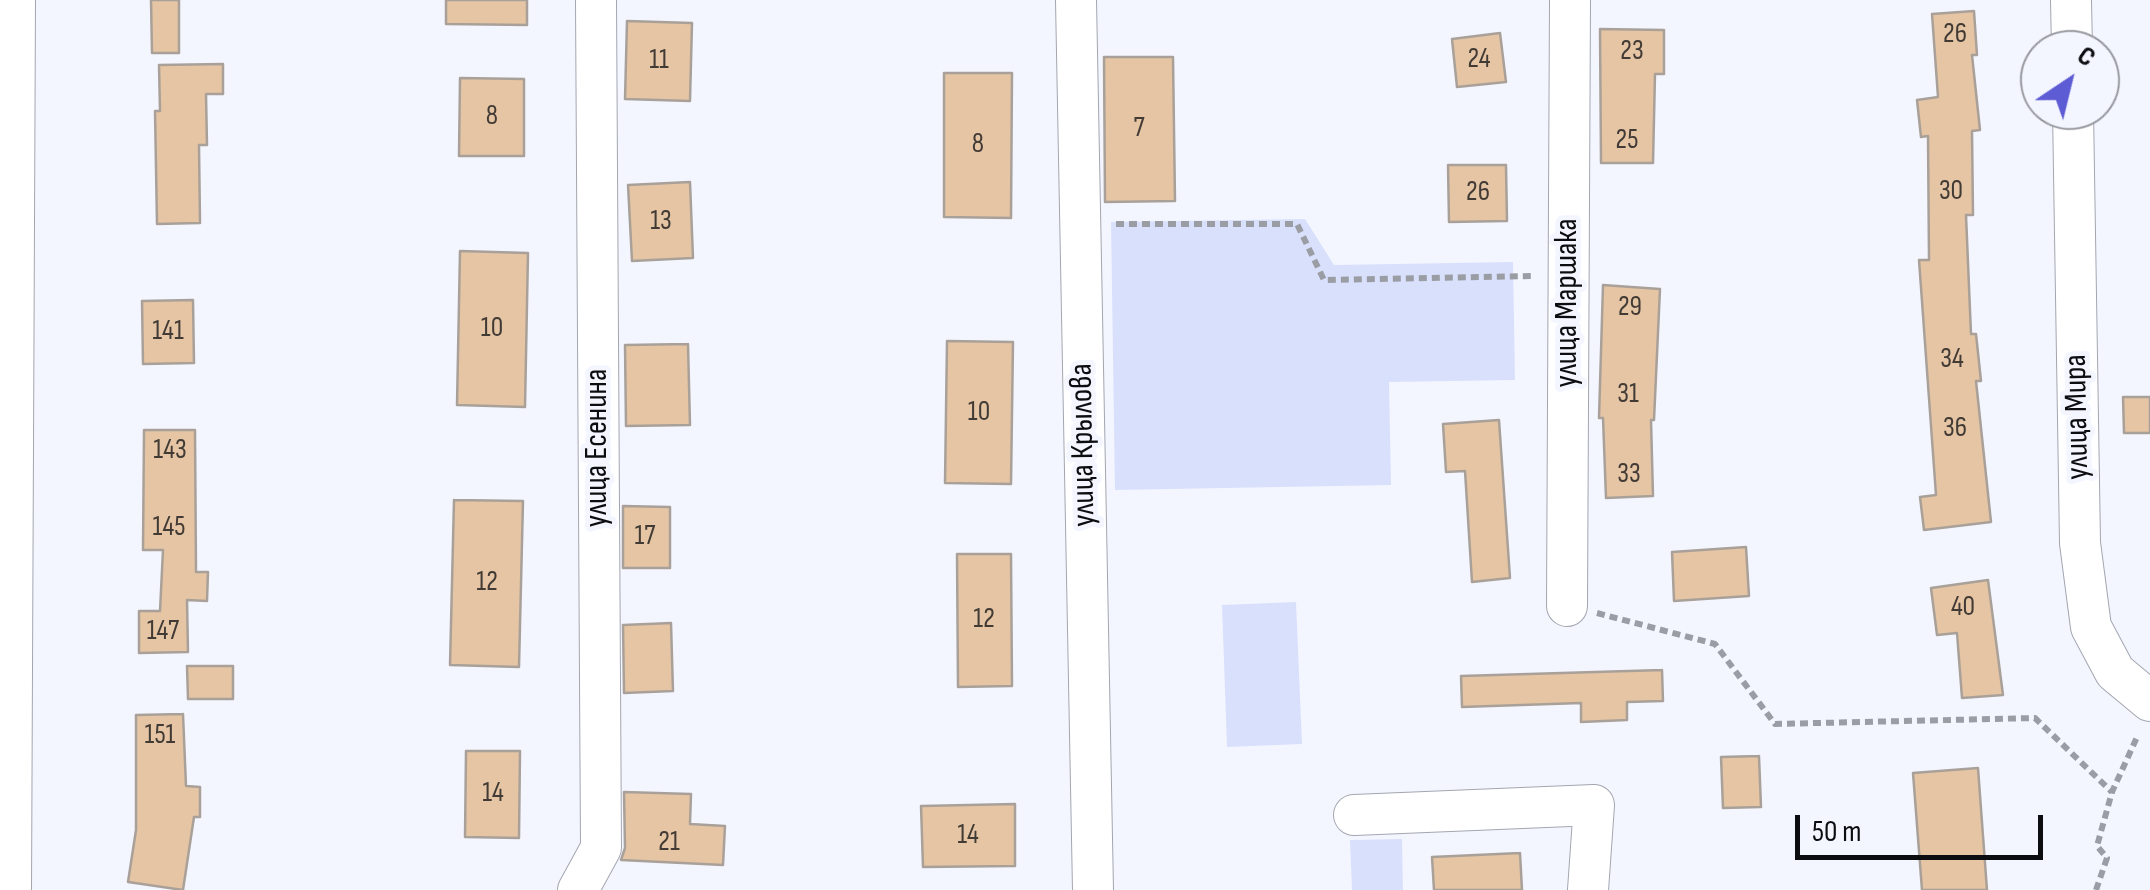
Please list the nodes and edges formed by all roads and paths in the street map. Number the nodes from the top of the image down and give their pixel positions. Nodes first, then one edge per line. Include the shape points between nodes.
1 (15, 0) edge
2 (596, 0) edge
3 (1076, 0) edge
4 (1570, 0) edge
5 (2071, 0) edge
6 (2072, 30) edge
7 (2073, 130) edge
8 (1080, 224) junction
9 (1568, 275) junction
10 (1567, 606) joint
11 (2146, 713) edge
12 (2112, 792) junction
13 (1354, 814) dead end
14 (11, 890) edge
15 (578, 890) edge
16 (1092, 890) edge
17 (1588, 890) edge
18 (2096, 890) edge

1 - 14 street
2 - 15 street, улица Есенина via 601,848
3 - 8 street, улица Крылова
4 - 9 street, улица Маршака
5 - 6 street
7 - 11 street, улица Мира via 2080,543 2091,627
8 - 9 path via 1297,224 1324,280
8 - 16 street, улица Крылова
9 - 10 street, улица Маршака
10 - 12 path via 1715,644 1775,724 2036,718
11 - 12 path
12 - 18 path via 2097,846 2107,858
13 - 17 street via 1594,805

